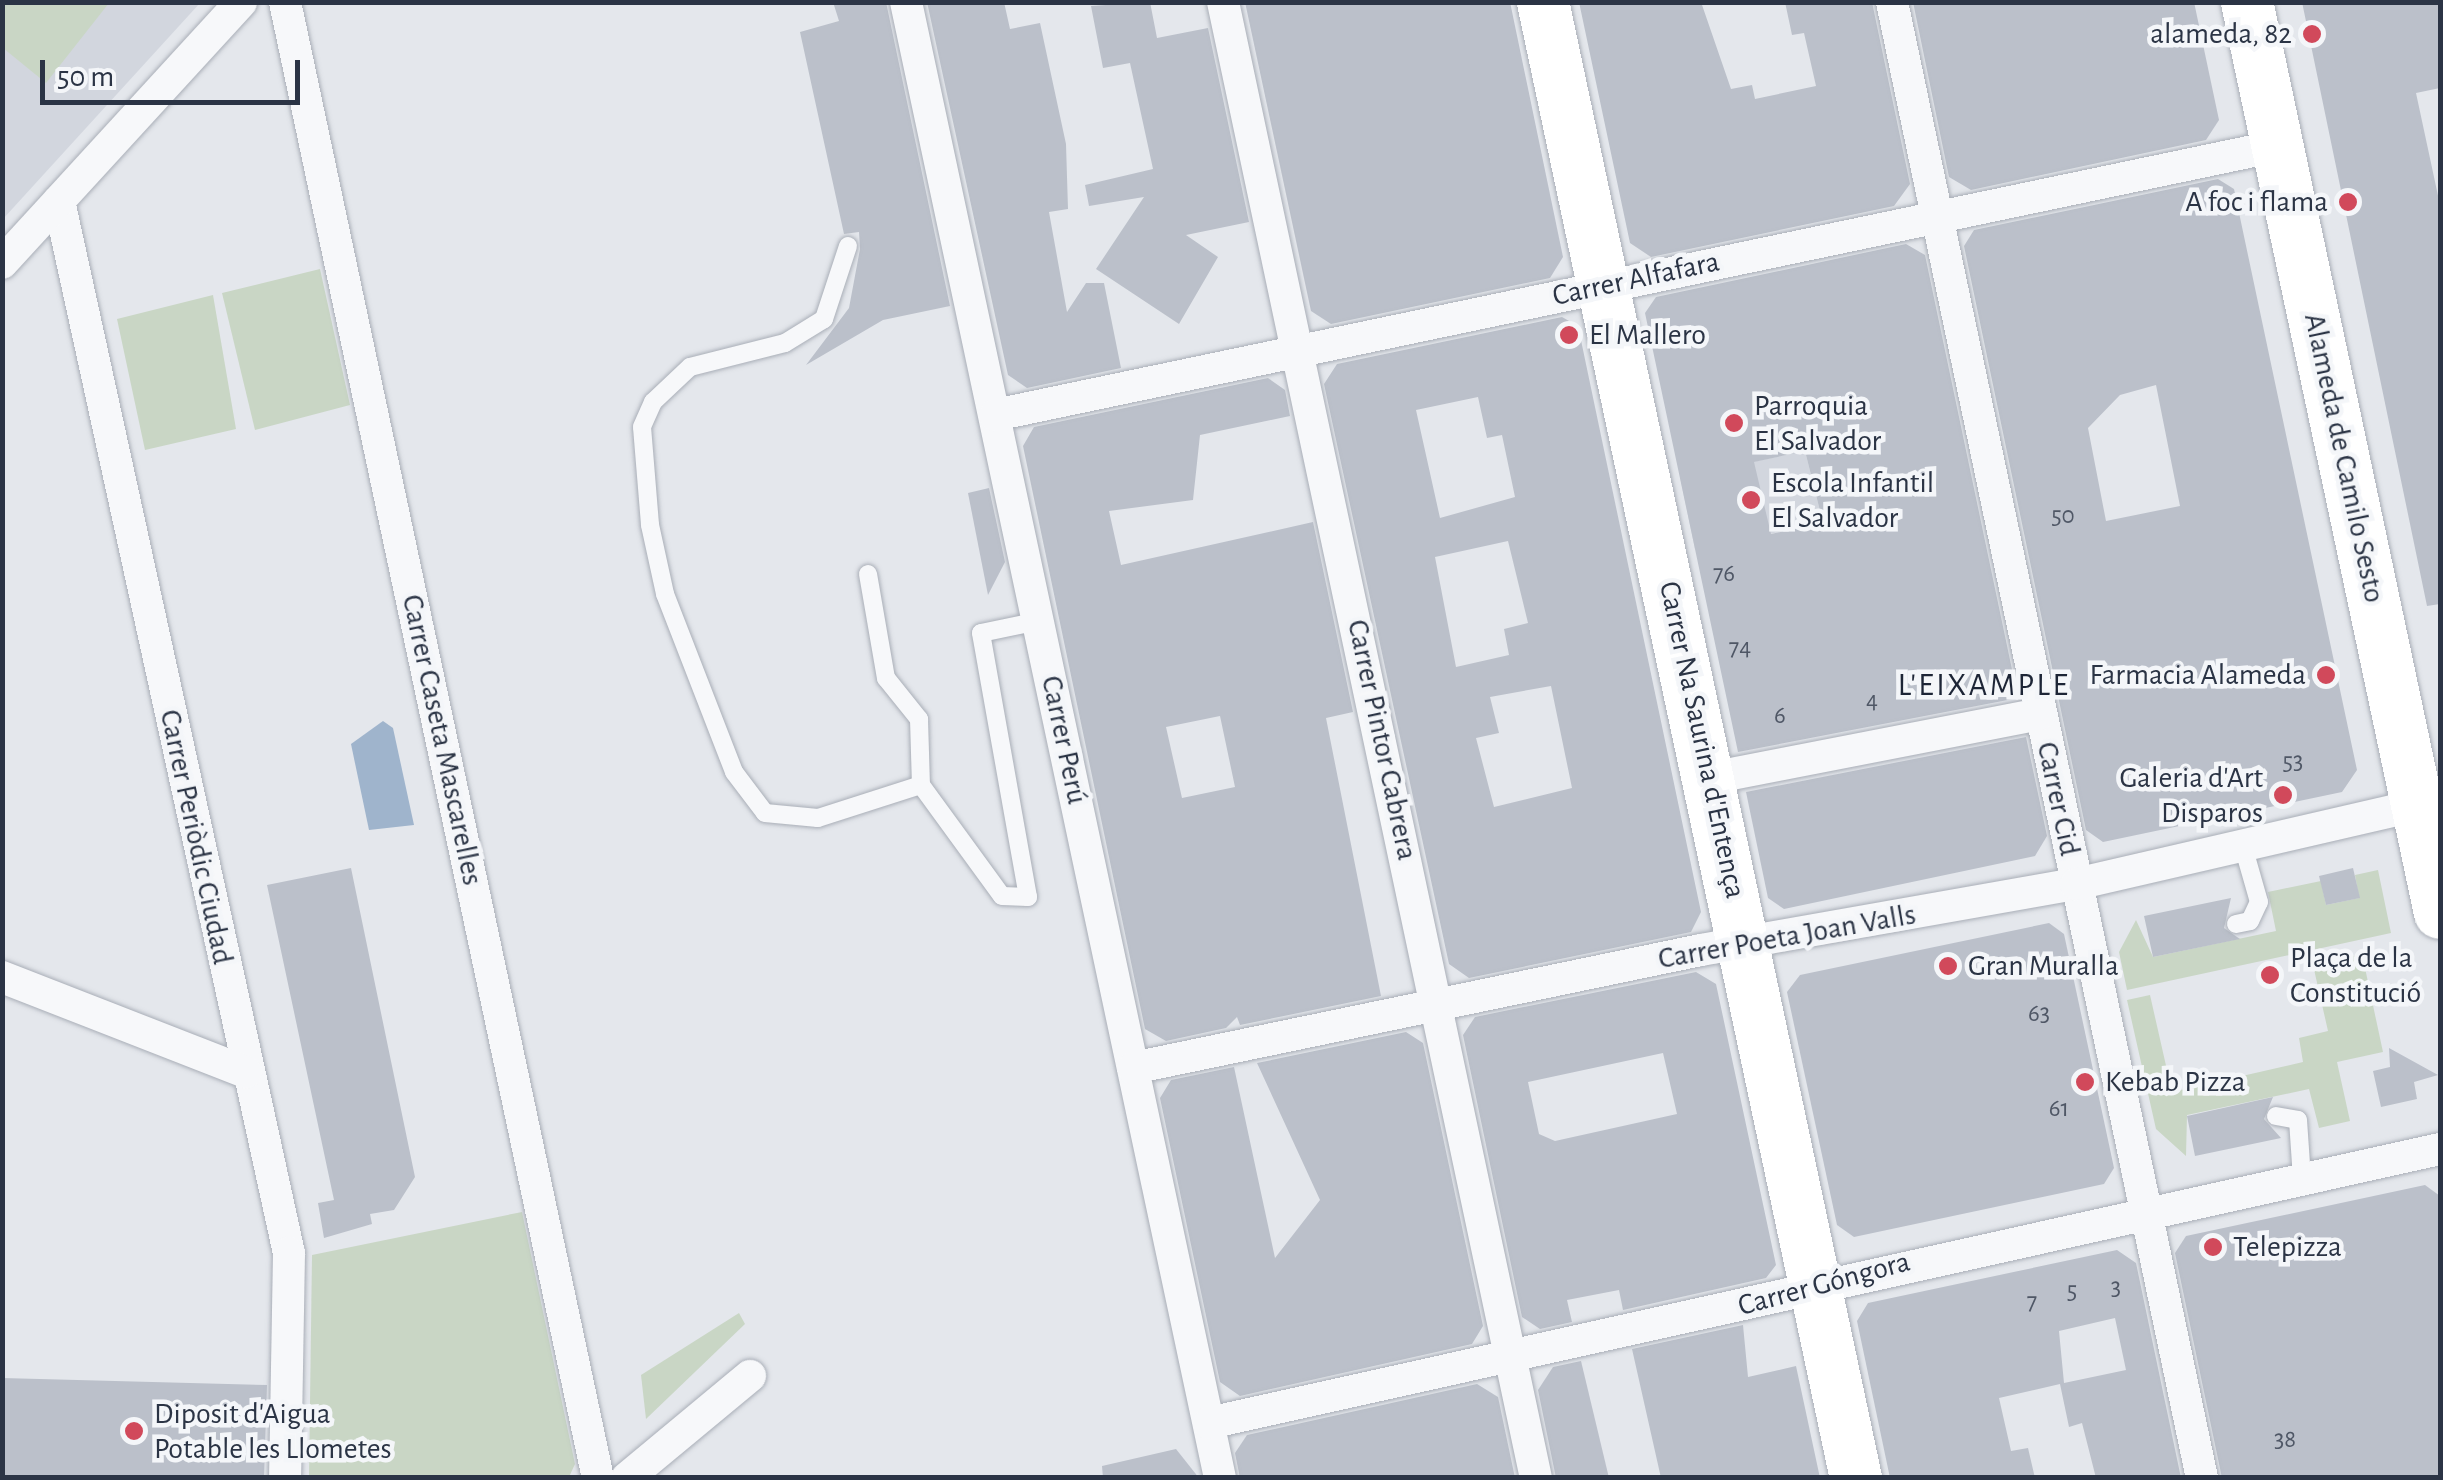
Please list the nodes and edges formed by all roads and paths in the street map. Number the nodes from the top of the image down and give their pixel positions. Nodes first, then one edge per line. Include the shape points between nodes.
1 (241, 2) edge
2 (285, 2) edge
3 (906, 2) edge
4 (1224, 2) edge
5 (1543, 2) edge
6 (1892, 2) edge
7 (2246, 2) edge
8 (2277, 146) junction
9 (60, 201) junction
10 (1936, 215) junction
11 (848, 246) dead end
12 (2, 263) edge
13 (1603, 286) junction
14 (1299, 349) junction
15 (995, 414) junction
16 (868, 574) dead end
17 (1039, 621) junction
18 (2040, 714) junction
19 (1711, 778) junction
20 (921, 785) junction
21 (2430, 802) edge
22 (2243, 846) junction
23 (2076, 884) junction
24 (2440, 913) edge
25 (2236, 924) dead end
26 (1745, 946) junction
27 (2, 977) edge
28 (1437, 1003) junction
29 (1133, 1068) junction
30 (246, 1072) junction
31 (2276, 1116) dead end
32 (2440, 1150) edge
33 (2302, 1179) junction
34 (2146, 1212) junction
35 (1816, 1286) junction
36 (1512, 1358) junction
37 (750, 1376) dead end
38 (1209, 1423) junction
39 (285, 1478) edge
40 (598, 1478) edge
41 (627, 1478) edge
42 (1220, 1478) edge
43 (1536, 1478) edge
44 (1856, 1478) edge
45 (2202, 1478) edge

1 - 9 street
2 - 40 street, Carrer Caseta Mascarelles
3 - 15 street, Carrer Perú
4 - 14 street, Carrer Pintor Cabrera
5 - 13 main road, Carrer Na Saurina d'Entença
6 - 10 street, Carrer Cid
7 - 8 main road, Alameda de Camilo Sesto
8 - 10 street, Carrer Alfafara
8 - 21 main road, Alameda de Camilo Sesto
9 - 12 street
9 - 30 street, Carrer Periòdic Ciudad
10 - 13 street, Carrer Alfafara
10 - 18 street, Carrer Cid
11 - 20 lane via 824,319 785,343 690,367 652,402 642,438 650,525 665,594 734,772 766,813 818,818
13 - 14 street, Carrer Alfafara
13 - 19 main road, Carrer Na Saurina d'Entença
14 - 15 street, Carrer Alfafara
14 - 28 street, Carrer Pintor Cabrera
15 - 17 street, Carrer Perú
16 - 20 lane via 886,678 919,719
17 - 20 lane via 980,633 1028,897 1002,896 988,883
17 - 29 street, Carrer Perú
18 - 19 street
18 - 23 street, Carrer Cid
19 - 26 main road, Carrer Na Saurina d'Entença
21 - 22 street, Carrer Poeta Joan Valls
21 - 24 main road, Alameda de Camilo Sesto
22 - 23 street, Carrer Poeta Joan Valls
22 - 25 lane via 2259,902 2250,921
23 - 26 street, Carrer Poeta Joan Valls
23 - 34 street, Carrer Cid
26 - 28 street, Carrer Poeta Joan Valls
26 - 35 main road, Carrer Na Saurina d'Entença
27 - 30 street
28 - 29 street, Carrer Poeta Joan Valls
28 - 36 street, Carrer Pintor Cabrera
29 - 38 street, Carrer Perú
30 - 39 street, Carrer Periòdic Ciudad via 289,1253
31 - 33 lane via 2298,1120
32 - 33 street, Carrer Góngora
33 - 34 street, Carrer Góngora
34 - 35 street, Carrer Góngora
34 - 45 street, Carrer Cid
35 - 36 street, Carrer Góngora
35 - 44 main road, Carrer Na Saurina d'Entença
36 - 38 street, Carrer Góngora
36 - 43 street, Carrer Pintor Cabrera
37 - 41 street
38 - 42 street, Carrer Perú

